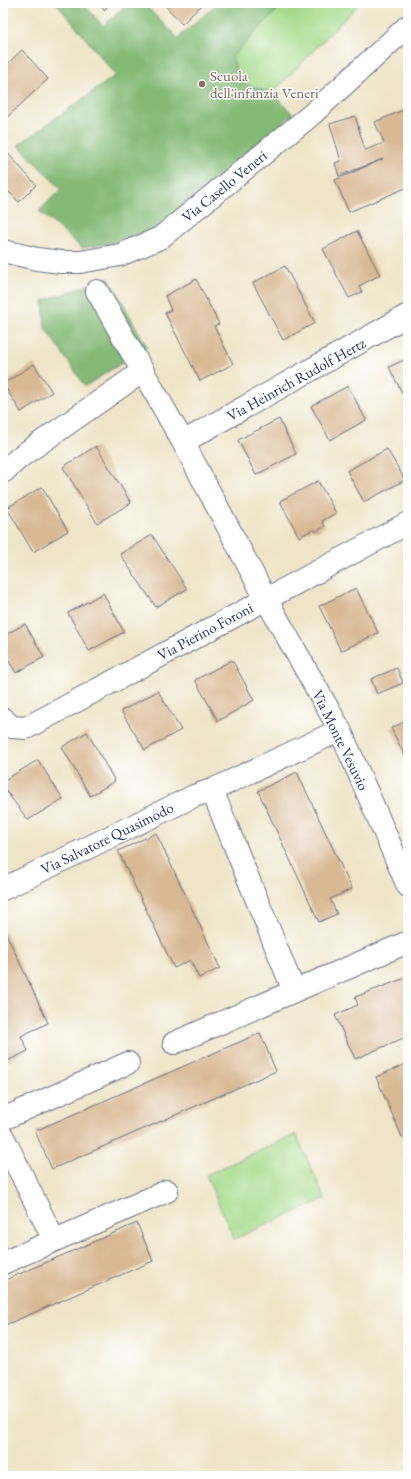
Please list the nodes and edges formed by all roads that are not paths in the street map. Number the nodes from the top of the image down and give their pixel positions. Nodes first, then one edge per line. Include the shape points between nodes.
1 (408, 26) edge
2 (3, 251) edge
3 (97, 291) dead end
4 (408, 316) edge
5 (143, 371) junction
6 (183, 442) junction
7 (3, 472) edge
8 (408, 523) edge
9 (266, 599) junction
10 (3, 719) edge
11 (340, 730) junction
12 (212, 790) junction
13 (408, 886) edge
14 (3, 889) edge
15 (408, 942) edge
16 (294, 991) junction
17 (174, 1043) dead end
18 (128, 1063) dead end
19 (3, 1120) edge
20 (3, 1137) edge
21 (167, 1191) dead end
22 (54, 1240) junction
23 (3, 1263) edge

1 - 2 street, Via Casello Veneri via 311,115 160,238 120,255 80,262 37,259
3 - 5 street
4 - 6 street, Via Heinrich Rudolf Hertz
5 - 6 street
5 - 7 street via 20,457
6 - 9 street
8 - 9 street, Via Pierino Foroni
9 - 10 street, Via Pierino Foroni via 26,728 12,727
9 - 11 street, Via Monte Vesuvio
11 - 12 street, Via Salvatore Quasimodo
11 - 13 street, Via Monte Vesuvio
12 - 14 street, Via Salvatore Quasimodo via 194,796
12 - 16 street
15 - 16 street
16 - 17 street
18 - 19 street
20 - 22 street
21 - 22 street
22 - 23 street

